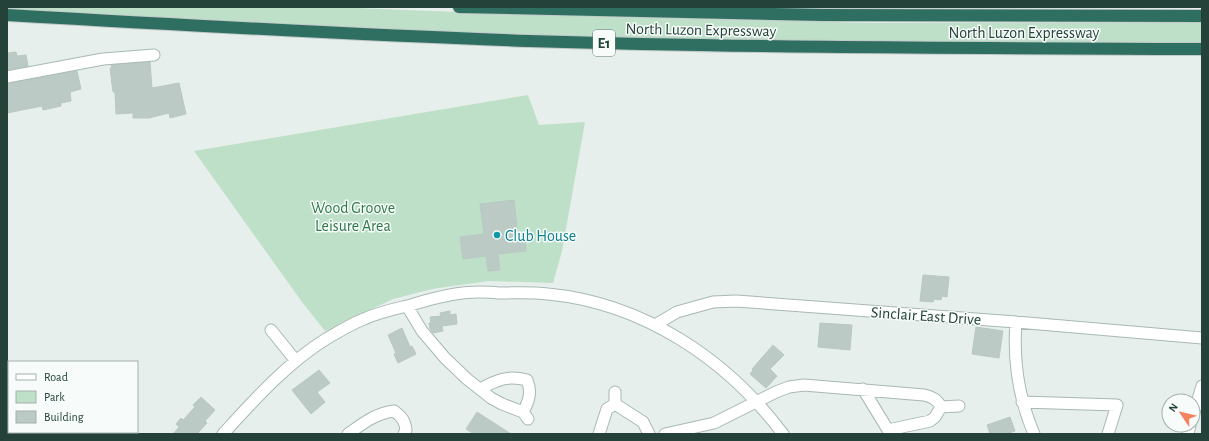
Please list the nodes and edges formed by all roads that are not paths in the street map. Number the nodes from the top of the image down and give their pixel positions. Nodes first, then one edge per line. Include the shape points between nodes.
1 (459, 7) edge
2 (7, 15) edge
3 (1202, 16) edge
4 (1202, 49) edge
5 (154, 55) dead end
6 (7, 77) edge
7 (407, 306) junction
8 (1016, 322) junction
9 (655, 325) junction
10 (271, 330) dead end
11 (1202, 338) edge
12 (296, 361) junction
13 (480, 389) junction
14 (863, 389) junction
15 (615, 392) dead end
16 (757, 401) junction
17 (1022, 402) junction
18 (615, 404) junction
19 (959, 406) dead end
20 (941, 407) junction
21 (222, 434) edge
22 (348, 434) edge
23 (404, 434) edge
24 (599, 434) edge
25 (649, 434) edge
26 (665, 434) edge
27 (783, 434) edge
28 (1034, 434) edge
29 (1108, 434) edge

1 - 3 highway, North Luzon Expressway / E1 via 823,15
2 - 4 highway, North Luzon Expressway / E1 via 528,41 818,47
5 - 6 street via 103,59
7 - 9 street via 449,295 478,292 549,294 605,305 628,312
7 - 12 street via 363,319 326,339
7 - 13 street via 422,331 445,358
8 - 9 street, Sinclair East Drive via 736,301 713,302 677,312
8 - 11 street, Sinclair East Drive
8 - 17 street via 1015,353
9 - 16 street via 708,358
10 - 12 street
12 - 21 street
13 - 13 street via 500,379 530,377 526,416 491,398
14 - 16 street via 804,385 790,387
14 - 20 street via 933,397
14 - 20 street via 888,430 930,421
15 - 18 street
16 - 26 street via 714,423
16 - 27 street
17 - 28 street
17 - 29 street via 1117,405
18 - 24 street via 608,409
18 - 25 street via 643,422
19 - 20 street
22 - 23 street via 368,420 394,411 405,423

